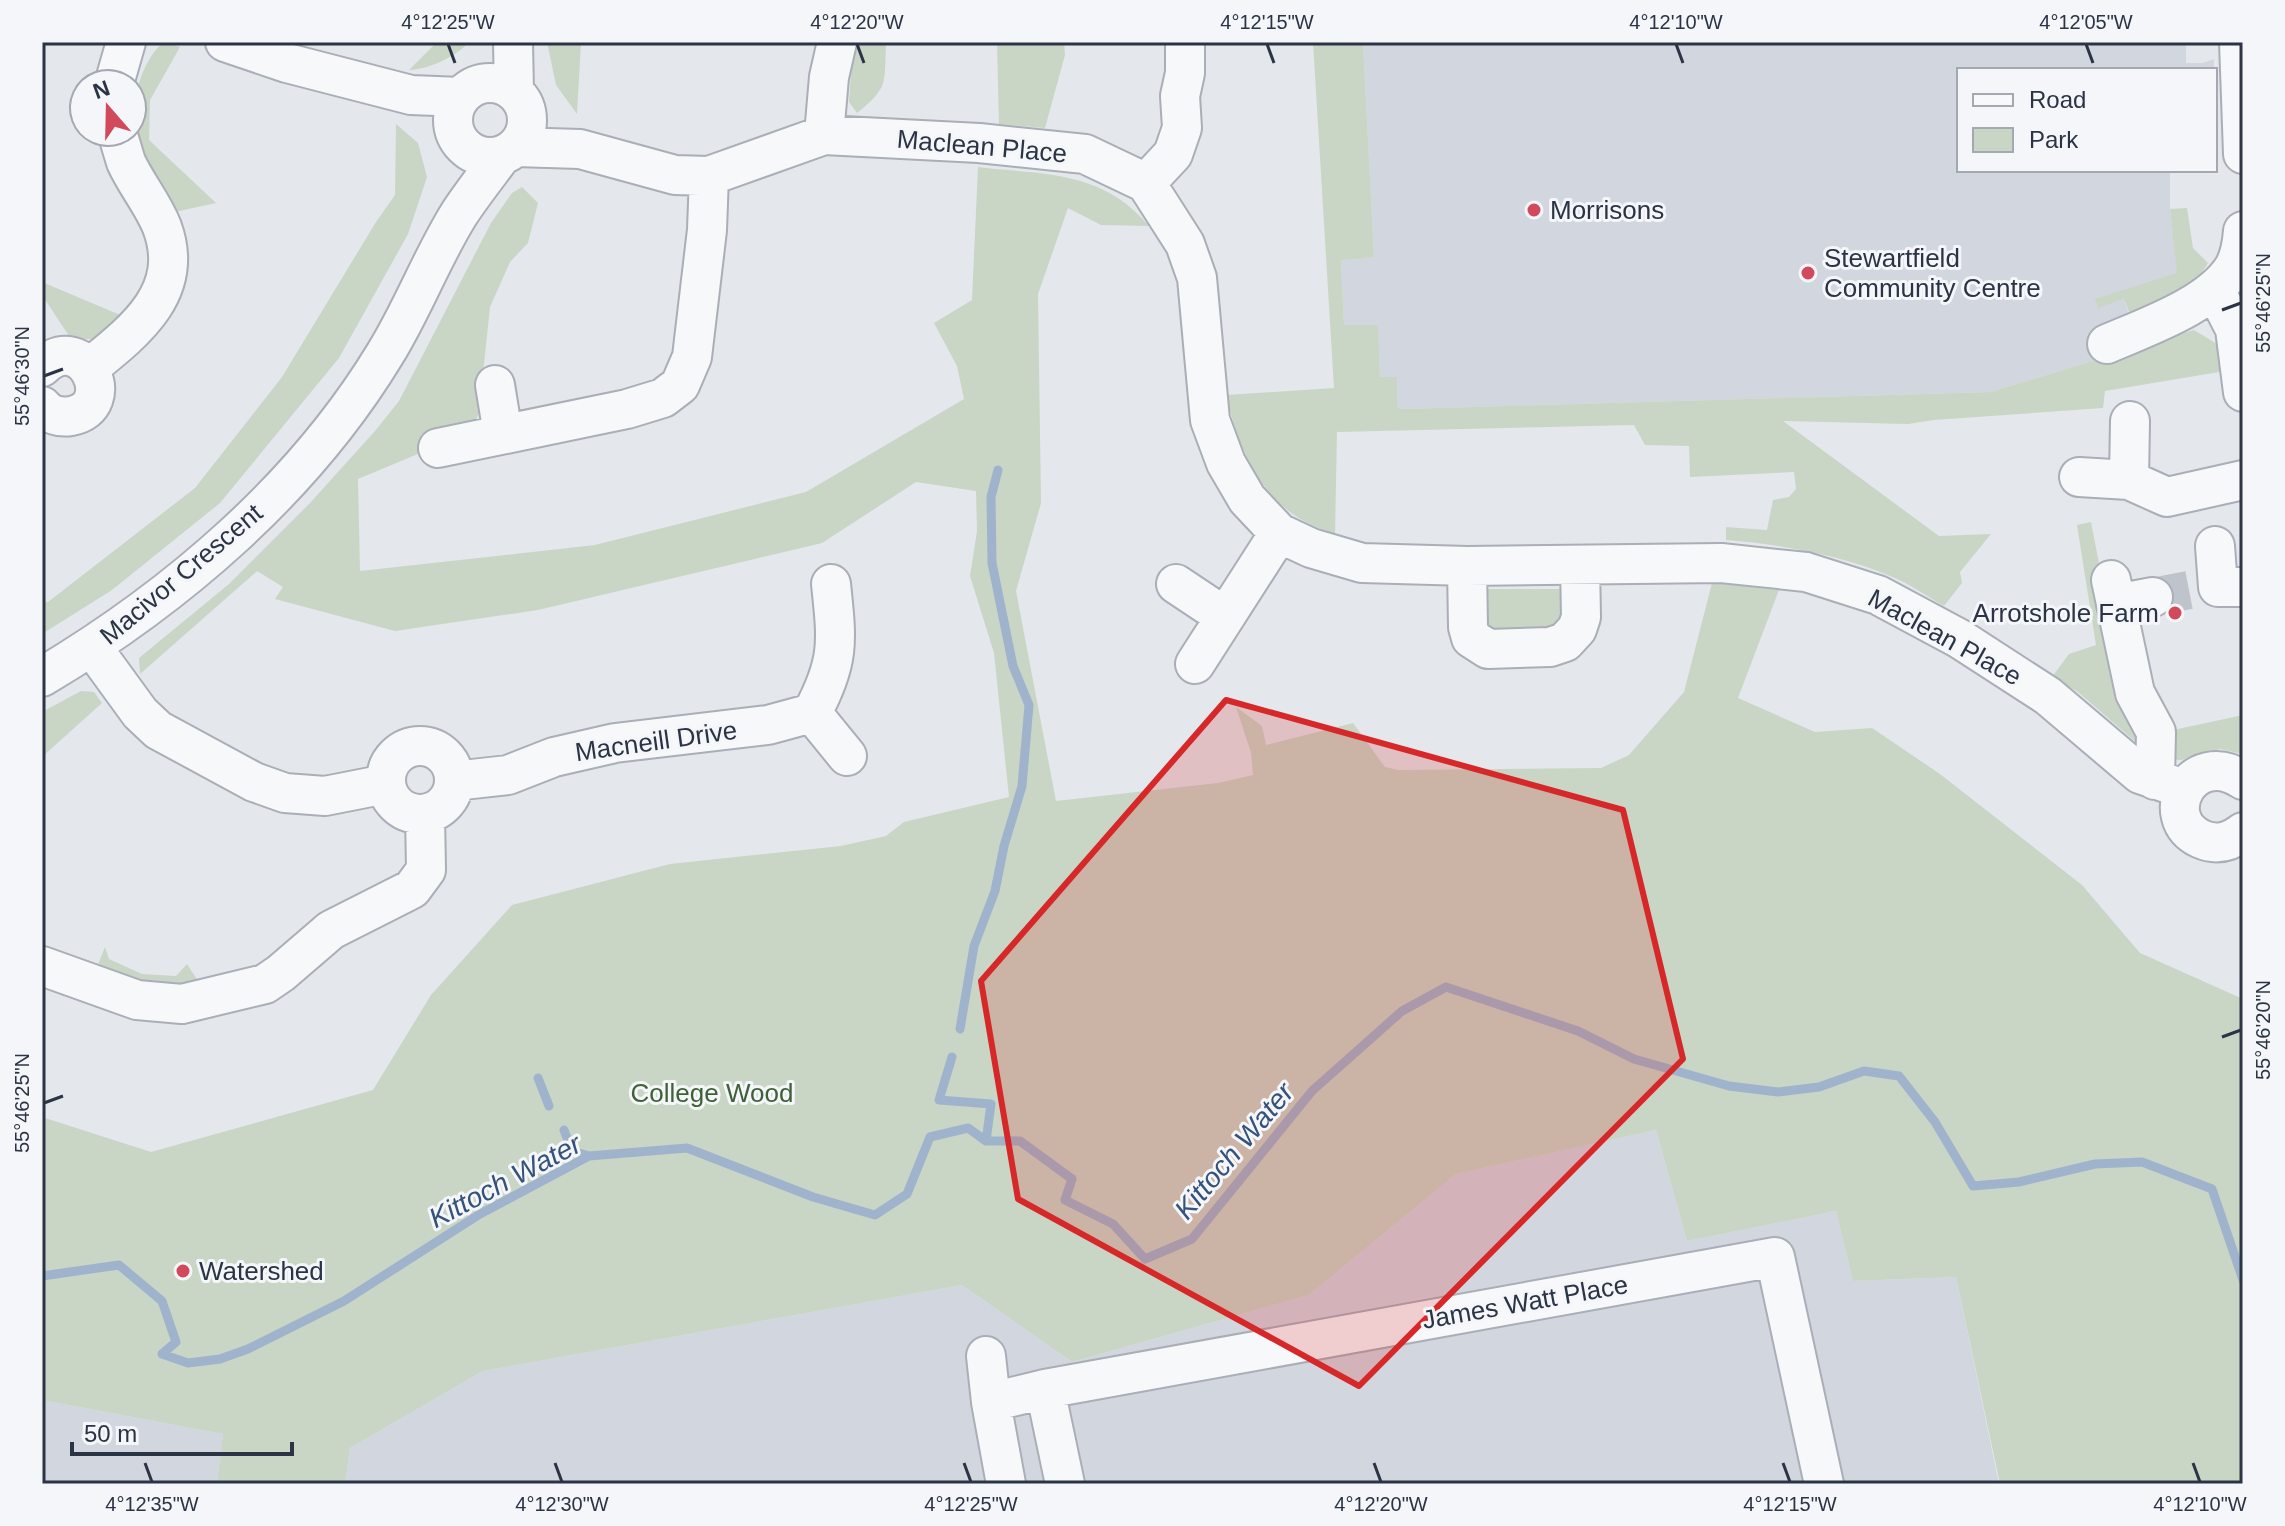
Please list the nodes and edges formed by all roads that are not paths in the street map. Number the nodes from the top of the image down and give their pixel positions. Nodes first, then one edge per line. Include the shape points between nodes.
1 (126, 42) edge
2 (225, 42) edge
3 (511, 42) edge
4 (837, 42) edge
5 (1185, 42) edge
6 (2239, 42) edge
7 (291, 53) edge
8 (119, 68) edge
9 (491, 120) junction
10 (824, 135) junction
11 (122, 148) edge
12 (2243, 154) edge
13 (709, 176) junction
14 (1146, 183) junction
15 (2242, 243) edge
16 (2215, 290) junction
17 (2107, 344) dead end
18 (42, 367) edge
19 (89, 368) junction
20 (495, 385) dead end
21 (2243, 392) edge
22 (42, 406) edge
23 (2130, 421) dead end
24 (503, 434) junction
25 (438, 448) dead end
26 (2079, 477) dead end
27 (2129, 480) junction
28 (2243, 480) edge
29 (1279, 533) junction
30 (2215, 546) dead end
31 (1580, 565) junction
32 (1467, 566) junction
33 (831, 584) dead end
34 (1176, 584) dead end
35 (1224, 616) junction
36 (92, 647) junction
37 (1195, 664) dead end
38 (42, 677) edge
39 (812, 713) junction
40 (847, 756) dead end
41 (2243, 780) edge
42 (454, 781) junction
43 (386, 784) junction
44 (2170, 785) junction
45 (425, 814) junction
46 (2243, 832) edge
47 (42, 966) edge
48 (986, 1356) dead end
49 (1045, 1389) junction
50 (991, 1402) junction
51 (1006, 1484) edge
52 (1065, 1484) edge
53 (1824, 1484) edge

1 - 8 street
2 - 7 street
3 - 9 street, Macivor Crescent
4 - 10 street
5 - 14 street via 1182,128 1173,154
6 - 12 street
7 - 9 street, Maclean Place
9 - 13 street, Maclean Place via 675,175
9 - 36 street, Macivor Crescent via 459,214 385,355 329,433 254,518
10 - 13 street, Maclean Place
10 - 14 street, Maclean Place via 1085,154
11 - 19 street via 162,226 168,278 132,333
13 - 24 street via 692,357 680,385 663,398 627,409
14 - 29 street, Maclean Place via 1185,244 1197,278 1210,420 1226,463 1247,499
15 - 16 street via 2234,266
16 - 17 street
16 - 21 street via 2235,329
18 - 19 street via 63,356 78,358
19 - 22 street via 96,381 87,408 59,417
20 - 24 street
23 - 27 street
24 - 25 street
26 - 27 street
27 - 28 street via 2167,497
29 - 32 street, Maclean Place via 1362,563
29 - 35 street
30 - 44 street via 2200,590 2114,592 2135,693 2156,732
31 - 32 street, Maclean Place
31 - 32 street via 1581,617 1565,642 1488,649 1471,638 1468,627
31 - 44 street, Maclean Place via 1757,565 1806,572 1878,595 1960,639 2048,696 2140,774
33 - 39 street via 835,652 829,682
34 - 35 street
35 - 37 street
36 - 38 street, Macivor Crescent
36 - 43 street via 158,730 254,782 285,793 325,796
39 - 40 street
39 - 42 street, Macneill Drive via 768,725 615,743 554,757 508,775
41 - 44 street via 2230,772 2208,770
42 - 43 street via 440,753 410,747 396,755
42 - 45 street via 445,803
43 - 45 street via 399,807
44 - 46 street via 2183,822 2198,838 2220,843
45 - 47 street via 426,870 412,889 331,930 265,984 182,1004 137,1000
48 - 50 street
49 - 50 street, James Watt Place
49 - 52 street
49 - 53 street, James Watt Place via 1775,1257
50 - 51 street

